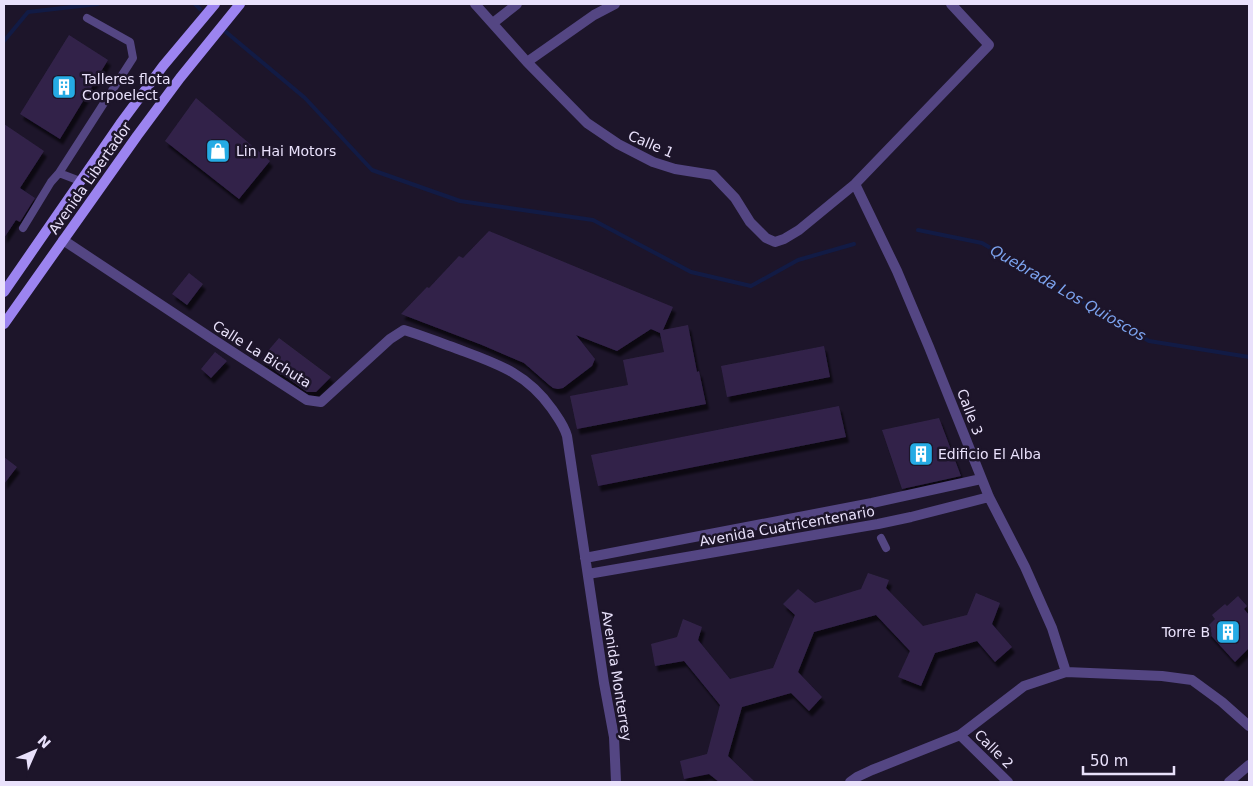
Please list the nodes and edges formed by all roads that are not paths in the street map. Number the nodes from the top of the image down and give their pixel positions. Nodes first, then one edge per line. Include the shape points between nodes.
1 (215, 4) edge
2 (240, 4) edge
3 (476, 4) edge
4 (517, 4) edge
5 (615, 4) edge
6 (951, 4) edge
7 (87, 18) dead end
8 (493, 23) junction
9 (527, 62) junction
10 (59, 173) junction
11 (80, 181) junction
12 (855, 184) junction
13 (23, 228) dead end
14 (63, 240) junction
15 (4, 292) edge
16 (4, 324) edge
17 (981, 479) junction
18 (988, 497) junction
19 (881, 538) dead end
20 (886, 548) dead end
21 (585, 558) junction
22 (588, 574) junction
23 (1066, 672) junction
24 (1249, 726) edge
25 (960, 735) junction
26 (1249, 765) edge
27 (616, 782) edge
28 (850, 782) edge
29 (1008, 782) edge
30 (1229, 782) edge

1 - 11 main road, Avenida Libertador via 162,66
2 - 14 main road, Avenida Libertador via 180,78
3 - 8 street, Calle 1
4 - 8 street
5 - 9 street via 594,14
6 - 12 street via 989,45
7 - 10 lane via 130,42 133,58
8 - 9 street, Calle 1
9 - 12 street, Calle 1 via 587,123 618,144 653,162 713,175 735,198 750,222 775,242 799,230
10 - 11 lane
10 - 13 lane
11 - 15 main road, Avenida Libertador
12 - 17 street, Calle 3 via 897,270
14 - 16 main road, Avenida Libertador
14 - 21 street, Calle La Bichuta via 308,400 321,402 390,338 404,330 516,374 537,390 564,425
17 - 18 street, Calle 3
17 - 21 street, Avenida Cuatricentenario
18 - 22 street, Avenida Cuatricentenario via 878,524
18 - 23 street, Calle 3 via 1025,567 1052,628
19 - 20 lane
21 - 22 street, Calle La Bichuta
22 - 27 street, Avenida Monterrey via 614,737
23 - 24 street via 1192,680
23 - 25 street via 1024,686
25 - 28 street
25 - 29 street, Calle 2
26 - 30 street

